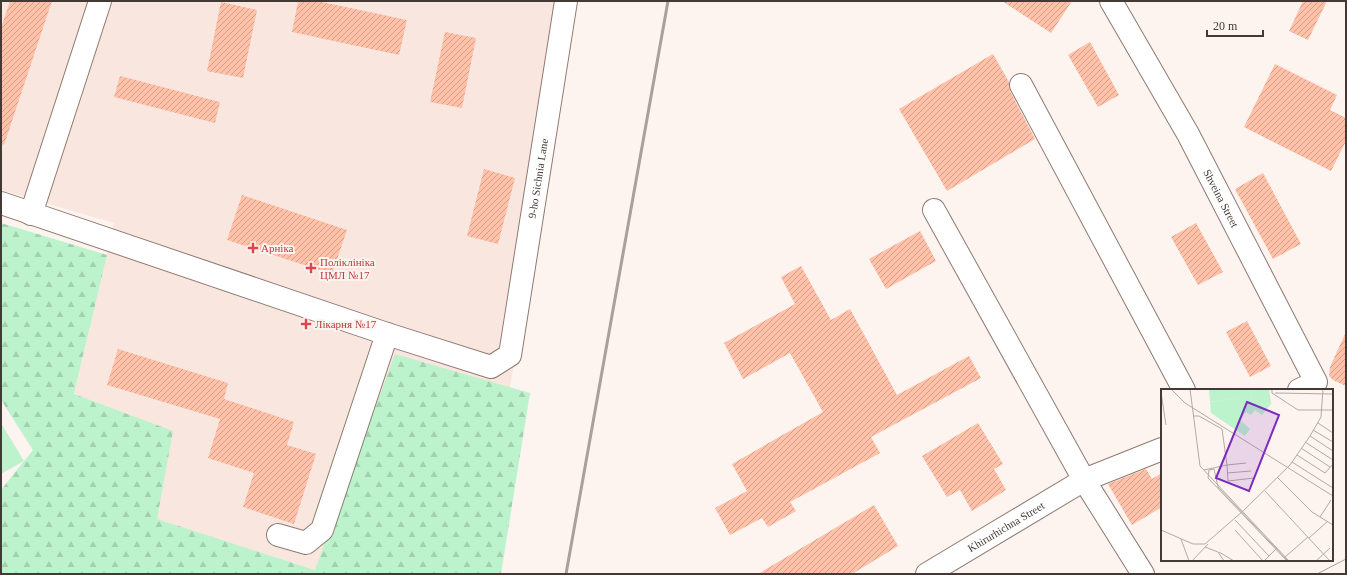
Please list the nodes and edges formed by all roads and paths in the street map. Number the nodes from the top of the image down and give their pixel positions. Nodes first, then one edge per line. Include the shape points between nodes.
1 (100, 1) edge
2 (566, 1) edge
3 (1111, 1) edge
4 (1021, 85) dead end
5 (1, 203) edge
6 (934, 210) dead end
7 (32, 214) junction
8 (387, 334) junction
9 (1183, 389) edge
10 (1301, 389) edge
11 (1161, 449) edge
12 (1084, 480) junction
13 (278, 535) dead end
14 (927, 574) edge
15 (1143, 574) edge

1 - 7 street
2 - 8 street, 9-ho Sichnia Lane via 510,356 491,367
3 - 10 street, Shveina Street via 1188,134 1316,382
4 - 9 street
5 - 7 street
6 - 12 street
7 - 8 street
8 - 13 street via 322,530 306,543
11 - 12 street
12 - 14 street, Khirurhichna Street
12 - 15 street

